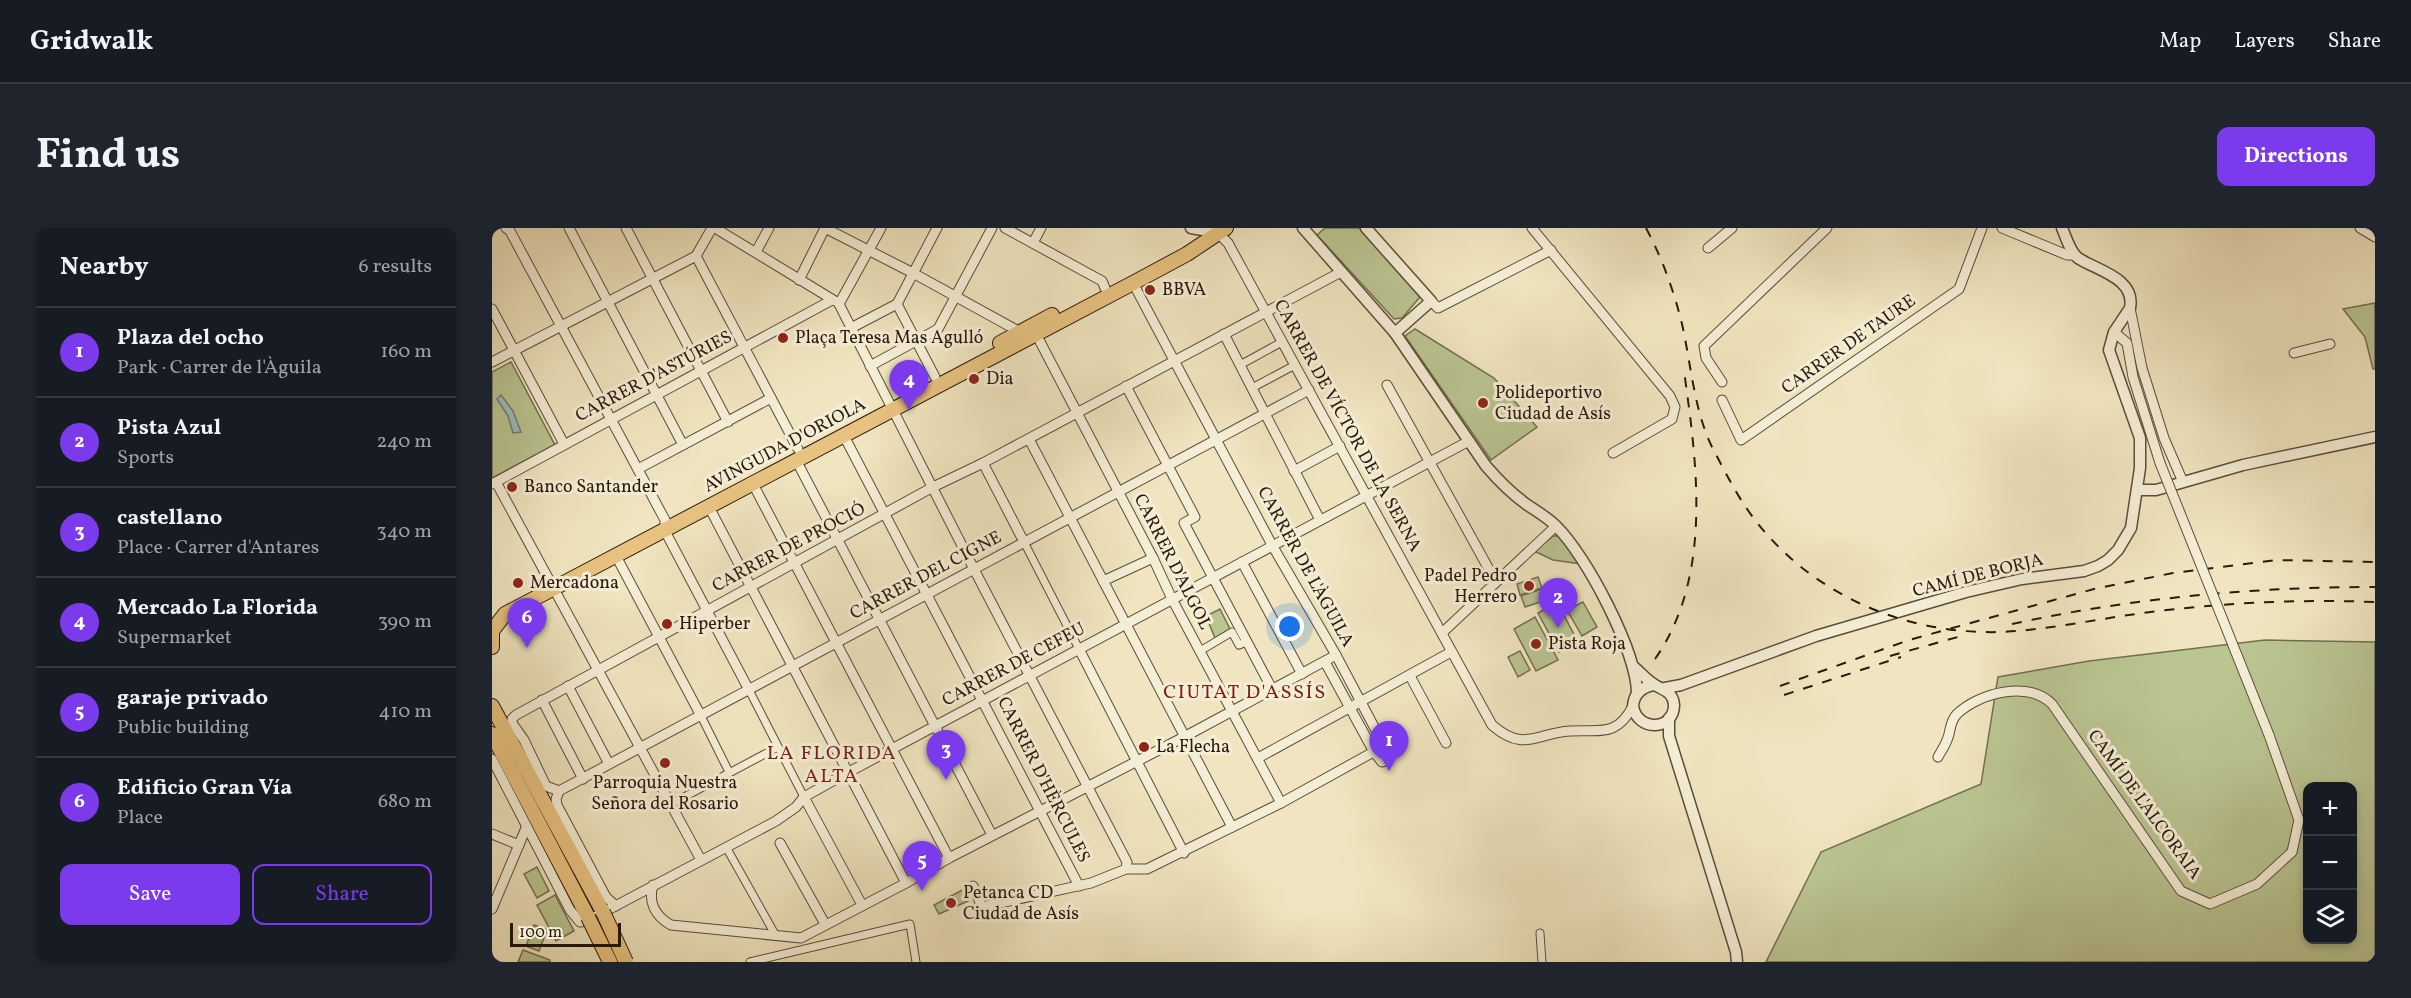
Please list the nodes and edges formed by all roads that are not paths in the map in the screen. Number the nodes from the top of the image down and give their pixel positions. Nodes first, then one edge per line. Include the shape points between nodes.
1 (520, 228) edge
2 (569, 228) edge
3 (626, 228) edge
4 (714, 228) edge
5 (769, 228) edge
6 (825, 228) edge
7 (881, 228) edge
8 (938, 228) edge
9 (992, 228) edge
10 (1005, 228) edge
11 (1041, 228) edge
12 (1303, 228) edge
13 (1366, 228) edge
14 (1532, 228) edge
15 (1732, 228) edge
16 (1827, 228) edge
17 (1982, 228) edge
18 (2002, 228) edge
19 (2062, 228) edge
20 (2360, 228) edge
21 (508, 230) edge
22 (1207, 230) edge
23 (2375, 237) edge
24 (1033, 243) junction
25 (1708, 248) dead end
26 (1551, 250) junction
27 (869, 251) junction
28 (756, 252) junction
29 (2075, 255) junction
30 (696, 256) junction
31 (1341, 272) junction
32 (913, 273) junction
33 (652, 278) junction
34 (799, 280) junction
35 (1133, 283) junction
36 (1105, 288) junction
37 (956, 297) junction
38 (1431, 301) junction
39 (607, 302) junction
40 (836, 302) junction
41 (897, 304) junction
42 (2130, 308) junction
43 (492, 309) edge
44 (1265, 312) junction
45 (560, 326) junction
46 (851, 328) junction
47 (1020, 332) junction
48 (2114, 332) junction
49 (1395, 333) junction
50 (1036, 334) junction
51 (1224, 334) junction
52 (916, 342) junction
53 (1282, 342) junction
54 (2330, 344) dead end
55 (744, 348) junction
56 (514, 350) junction
57 (2294, 353) dead end
58 (1174, 361) junction
59 (492, 362) edge
60 (1240, 365) junction
61 (1295, 365) junction
62 (870, 366) junction
63 (701, 371) junction
64 (934, 377) junction
65 (1722, 382) dead end
66 (1387, 385) dead end
67 (1126, 386) junction
68 (1252, 388) junction
69 (1309, 390) junction
70 (657, 394) junction
71 (771, 398) junction
72 (1722, 400) dead end
73 (890, 405) junction
74 (1078, 412) junction
75 (1265, 414) junction
76 (610, 418) junction
77 (728, 422) junction
78 (843, 434) junction
79 (2375, 437) edge
80 (1029, 439) junction
81 (1216, 440) junction
82 (1469, 441) junction
83 (564, 444) junction
84 (683, 445) junction
85 (1340, 446) junction
86 (1613, 453) dead end
87 (797, 455) junction
88 (1429, 461) junction
89 (983, 463) junction
90 (1168, 466) junction
91 (638, 469) junction
92 (1294, 471) junction
93 (2183, 482) junction
94 (494, 483) edge
95 (753, 484) junction
96 (933, 487) junction
97 (2138, 490) junction
98 (1118, 492) junction
99 (1367, 494) junction
100 (709, 507) junction
101 (886, 514) junction
102 (1070, 517) junction
103 (1320, 520) junction
104 (665, 525) junction
105 (1556, 526) junction
106 (837, 540) junction
107 (1024, 542) junction
108 (1272, 545) junction
109 (616, 556) junction
110 (1153, 558) junction
111 (1242, 562) junction
112 (794, 564) junction
113 (975, 569) junction
114 (1214, 576) junction
115 (1103, 581) junction
116 (1496, 582) junction
117 (553, 584) junction
118 (751, 588) junction
119 (927, 594) junction
120 (1172, 599) junction
121 (492, 611) edge
122 (708, 611) junction
123 (879, 620) junction
124 (1126, 624) junction
125 (492, 631) edge
126 (1442, 633) junction
127 (659, 638) junction
128 (1246, 642) junction
129 (836, 644) junction
130 (492, 647) edge
131 (1079, 649) junction
132 (1200, 651) junction
133 (1451, 652) junction
134 (1336, 655) junction
135 (1325, 662) junction
136 (1632, 664) junction
137 (792, 666) junction
138 (599, 669) junction
139 (1302, 674) junction
140 (1029, 675) junction
141 (1410, 676) junction
142 (1702, 677) junction
143 (568, 686) junction
144 (1659, 687) junction
145 (1272, 689) junction
146 (749, 690) junction
147 (1637, 693) junction
148 (542, 700) junction
149 (983, 700) junction
150 (1360, 702) junction
151 (1674, 704) junction
152 (492, 706) edge
153 (1633, 706) junction
154 (1349, 708) junction
155 (1233, 710) junction
156 (701, 716) junction
157 (1669, 718) junction
158 (1646, 724) junction
159 (934, 726) junction
160 (1615, 726) junction
161 (492, 734) edge
162 (1184, 737) junction
163 (1382, 741) junction
164 (1446, 743) dead end
165 (641, 747) junction
166 (778, 747) junction
167 (891, 750) junction
168 (1674, 750) junction
169 (1374, 752) junction
170 (1938, 757) dead end
171 (1258, 758) junction
172 (492, 759) edge
173 (1138, 761) junction
174 (609, 764) junction
175 (729, 772) junction
176 (847, 773) junction
177 (583, 779) junction
178 (1087, 787) junction
179 (559, 791) junction
180 (804, 797) junction
181 (1281, 803) junction
182 (671, 804) junction
183 (1040, 810) junction
184 (1232, 827) junction
185 (526, 828) junction
186 (492, 834) edge
187 (992, 836) junction
188 (780, 843) dead end
189 (519, 845) junction
190 (726, 847) junction
191 (1184, 853) junction
192 (949, 858) junction
193 (701, 860) junction
194 (1126, 869) junction
195 (906, 883) junction
196 (580, 885) junction
197 (653, 885) junction
198 (973, 886) dead end
199 (1079, 886) junction
200 (862, 905) junction
201 (616, 906) junction
202 (492, 909) edge
203 (584, 920) junction
204 (825, 924) junction
205 (1540, 933) dead end
206 (776, 936) junction
207 (610, 962) edge
208 (626, 962) edge
209 (750, 962) edge
210 (916, 962) edge
211 (1542, 962) edge
212 (1737, 962) edge

1 - 21 street
2 - 39 street
3 - 33 street
4 - 28 street
4 - 30 street
5 - 28 street
6 - 27 street
6 - 34 street
7 - 27 street
8 - 32 street
9 - 37 street
10 - 24 street
11 - 24 street
12 - 31 street
13 - 38 street
14 - 26 street
15 - 25 street
16 - 65 street via 1704,346 1706,358
17 - 72 street, CARRER DE TAURE via 1959,289 1741,440
18 - 29 street
19 - 29 street
20 - 23 street
21 - 45 street
22 - 35 main road, AVINGUDA D'ORIOLA via 1187,254
22 - 36 main road, AVINGUDA D'ORIOLA
22 - 44 street, CARRER DE VÍCTOR DE LA SERNA via 1228,243
24 - 36 street via 1102,281
26 - 38 street via 1438,308
26 - 86 street via 1675,406 1672,419
27 - 32 street
27 - 40 street
28 - 34 street
29 - 42 street via 2117,279 2126,289
30 - 33 street
30 - 55 street
31 - 44 street, CARRER DE PROCIÓ
31 - 49 street
32 - 37 street
32 - 41 street
33 - 39 street
33 - 63 street
34 - 40 street
35 - 50 main road, AVINGUDA D'ORIOLA
35 - 58 street, CARRER DE L'ÀGUILA
36 - 47 main road, AVINGUDA D'ORIOLA
37 - 47 street
37 - 52 street via 938,329
38 - 49 street
39 - 45 street
39 - 70 street
40 - 46 street
40 - 55 street, CARRER D'ASTÚRIES
41 - 46 street
41 - 52 street
42 - 48 street
42 - 93 street via 2142,368
43 - 56 street
44 - 51 street, CARRER DE PROCIÓ
44 - 53 street, CARRER DE VÍCTOR DE LA SERNA
45 - 56 street
45 - 76 street
46 - 62 street
47 - 64 main road, AVINGUDA D'ORIOLA
48 - 97 street, CAMÍ DE BORJA via 2109,350 2140,438
48 - 170 street, CAMÍ DE L'ALCORAIA, bridge via 2127,343 2133,377 2160,463 2299,820 2292,852 2257,884 2210,904 2181,891 2052,704 2028,691 1999,693 1962,710 1952,721 1949,738
49 - 82 street
50 - 73 main road, AVINGUDA D'ORIOLA
50 - 74 street, CARRER D'ALGOL
51 - 58 street, CARRER DE PROCIÓ
51 - 60 street
52 - 62 street
52 - 64 street
53 - 60 street
53 - 61 street, CARRER DE VÍCTOR DE LA SERNA
54 - 57 street
55 - 63 street, CARRER D'ASTÚRIES
55 - 71 street
56 - 59 street
56 - 83 street
58 - 67 street, CARRER DE PROCIÓ
58 - 81 street, CARRER DE L'ÀGUILA
60 - 68 street
61 - 68 street
61 - 69 street, CARRER DE VÍCTOR DE LA SERNA
62 - 73 street
63 - 70 street, CARRER D'ASTÚRIES
63 - 77 street
64 - 73 main road, AVINGUDA D'ORIOLA
66 - 88 street
67 - 74 street, CARRER DE PROCIÓ
67 - 90 street
68 - 75 street
69 - 75 street, CARRER DEL CIGNE
69 - 85 street, CARRER DE VÍCTOR DE LA SERNA
70 - 76 street, CARRER D'ASTÚRIES
70 - 84 street
71 - 77 street
71 - 87 street
73 - 78 main road, AVINGUDA D'ORIOLA
73 - 87 main road, AVINGUDA D'ORIOLA
73 - 96 street
74 - 80 street, CARRER DE PROCIÓ
74 - 98 street, CARRER D'ALGOL
75 - 81 street, CARRER DEL CIGNE
75 - 92 street
76 - 83 street, CARRER D'ASTÚRIES
76 - 91 street
77 - 84 street
78 - 87 main road, AVINGUDA D'ORIOLA
78 - 101 street, CARRER D'HÈRCULES
79 - 93 street
80 - 89 street, CARRER DE PROCIÓ
80 - 102 street
81 - 90 street, CARRER DEL CIGNE
81 - 108 street, CARRER DE L'ÀGUILA
82 - 88 street, CARRER DE CEFEU
82 - 105 street via 1503,485
83 - 94 street, CARRER D'ASTÚRIES
84 - 91 street
85 - 92 street
85 - 99 street, CARRER DE VÍCTOR DE LA SERNA
87 - 95 main road, AVINGUDA D'ORIOLA
87 - 104 main road, AVINGUDA D'ORIOLA
87 - 106 street
88 - 99 street, CARRER DE CEFEU
88 - 116 street
89 - 96 street, CARRER DE PROCIÓ
89 - 107 street
90 - 98 street, CARRER DEL CIGNE
90 - 114 street via 1195,517 1184,523
91 - 104 street
92 - 103 street
93 - 97 street via 2156,490
94 - 117 street
95 - 100 main road, AVINGUDA D'ORIOLA
95 - 112 street
96 - 101 street, CARRER DE PROCIÓ
96 - 113 street
97 - 142 street, CAMÍ DE BORJA via 2126,538 2098,566 1966,592 1816,636
98 - 102 street, CARRER DEL CIGNE
98 - 110 street, CARRER D'ALGOL
99 - 103 street, CARRER DE CEFEU
99 - 126 street, CARRER DE VÍCTOR DE LA SERNA
100 - 104 main road, AVINGUDA D'ORIOLA
100 - 118 street
101 - 106 street, CARRER DE PROCIÓ
101 - 119 street, CARRER D'HÈRCULES
102 - 107 street, CARRER DEL CIGNE
102 - 115 street
103 - 108 street, CARRER DE CEFEU
104 - 109 main road, AVINGUDA D'ORIOLA
104 - 117 main road, AVINGUDA D'ORIOLA
104 - 122 street
105 - 116 street
105 - 136 street via 1596,583
106 - 112 street, CARRER DE PROCIÓ
106 - 123 street
107 - 113 street, CARRER DEL CIGNE
107 - 131 street
108 - 111 street, CARRER DE CEFEU
108 - 134 street, CARRER DE L'ÀGUILA
109 - 117 main road, AVINGUDA D'ORIOLA
109 - 127 street
110 - 115 street
110 - 120 street, CARRER D'ALGOL
111 - 114 street, CARRER DE CEFEU
111 - 139 street
112 - 118 street, CARRER DE PROCIÓ
112 - 129 street
113 - 119 street, CARRER DEL CIGNE
113 - 140 street
114 - 120 street, CARRER DE CEFEU
114 - 128 street
115 - 124 street
116 - 126 street
117 - 121 main road, AVINGUDA D'ORIOLA
117 - 125 main road, AVINGUDA D'ORIOLA via 505,614
117 - 138 street
118 - 122 street, CARRER DE PROCIÓ
118 - 137 street
119 - 123 street, CARRER DEL CIGNE
119 - 149 street, CARRER D'HÈRCULES
120 - 124 street, CARRER DE CEFEU
120 - 132 street, CARRER D'ALGOL
122 - 127 street, CARRER DE PROCIÓ
122 - 146 street
123 - 129 street, CARRER DEL CIGNE
123 - 159 street
124 - 131 street, CARRER DE CEFEU
124 - 162 street
125 - 130 main road
126 - 133 street, CARRER DE VÍCTOR DE LA SERNA
127 - 138 street, CARRER DE PROCIÓ
127 - 156 street
128 - 132 street via 1239,645 1232,632
128 - 145 street
129 - 137 street, CARRER DEL CIGNE
129 - 167 street
131 - 140 street, CARRER DE CEFEU
131 - 173 street
132 - 155 street, CARRER D'ALGOL
133 - 141 street
133 - 160 street, CARRER DE VÍCTOR DE LA SERNA via 1489,720 1498,730 1519,740
134 - 135 street
134 - 150 street, CARRER DE L'ÀGUILA
135 - 139 street
135 - 154 street, CARRER DE L'ÀGUILA
136 - 144 street
136 - 147 street
137 - 146 street, CARRER DEL CIGNE
137 - 176 street
138 - 143 street, CARRER DE PROCIÓ
138 - 165 street
139 - 145 street
140 - 149 street, CARRER DE CEFEU
140 - 178 street
141 - 150 street
141 - 164 street
142 - 144 street, CAMÍ DE BORJA via 1681,686
142 - 151 street, CAMÍ DE BORJA via 1682,692
143 - 148 street, CARRER DE PROCIÓ
143 - 174 street
144 - 147 street via 1648,686
144 - 151 street via 1670,693
145 - 155 street
146 - 156 street, CARRER DEL CIGNE
146 - 166 street
147 - 153 street
148 - 177 street
148 - 179 street, CARRER DE PROCIÓ via 516,715 512,723 546,786
149 - 159 street, CARRER DE CEFEU
149 - 183 street, CARRER D'HÈRCULES
150 - 154 street
150 - 163 street, CARRER DE L'ÀGUILA
151 - 157 street
152 - 196 main road
153 - 158 street
153 - 160 street
154 - 169 street, CARRER DE L'ÀGUILA
154 - 171 street
155 - 162 street
155 - 171 street, CARRER D'ALGOL
156 - 165 street, CARRER DEL CIGNE
156 - 175 street
157 - 158 street via 1660,724
157 - 168 street
158 - 160 street
158 - 168 street
159 - 167 street, CARRER DE CEFEU
159 - 187 street
161 - 196 main road
162 - 173 street
162 - 184 street
163 - 169 street
163 - 169 street via 1390,758 1382,762
165 - 174 street, CARRER DEL CIGNE
165 - 182 street
166 - 175 street
166 - 180 street
167 - 176 street, CARRER DE CEFEU
167 - 192 street
168 - 212 street
169 - 181 street
171 - 181 street, CARRER D'ALGOL
172 - 185 street
173 - 178 street
173 - 191 street
174 - 177 street, CARRER DEL CIGNE
175 - 182 street
176 - 180 street, CARRER DE CEFEU
176 - 195 street
177 - 179 street, CARRER DEL CIGNE
178 - 183 street
178 - 194 street via 1127,862
179 - 201 street via 557,805 606,897
180 - 190 street, CARRER DE CEFEU via 776,821
180 - 200 street
181 - 184 street
182 - 193 street
183 - 187 street
183 - 199 street, CARRER D'HÈRCULES
184 - 191 street
185 - 189 street
185 - 203 street via 570,910
186 - 189 street
187 - 192 street
188 - 204 street
189 - 202 street
190 - 193 street, CARRER DE CEFEU
190 - 206 street
191 - 194 street via 1147,869
192 - 195 street
193 - 197 street, CARRER DE CEFEU
194 - 199 street
195 - 200 street
196 - 203 main road
196 - 208 main road, bridge via 603,912
197 - 201 street, CARRER DE CEFEU
197 - 206 street via 654,909 671,924
198 - 199 street via 982,907
200 - 204 street
201 - 203 street, CARRER DE CEFEU
203 - 207 main road, bridge
204 - 206 street via 801,938
205 - 211 street
209 - 210 street via 910,924

